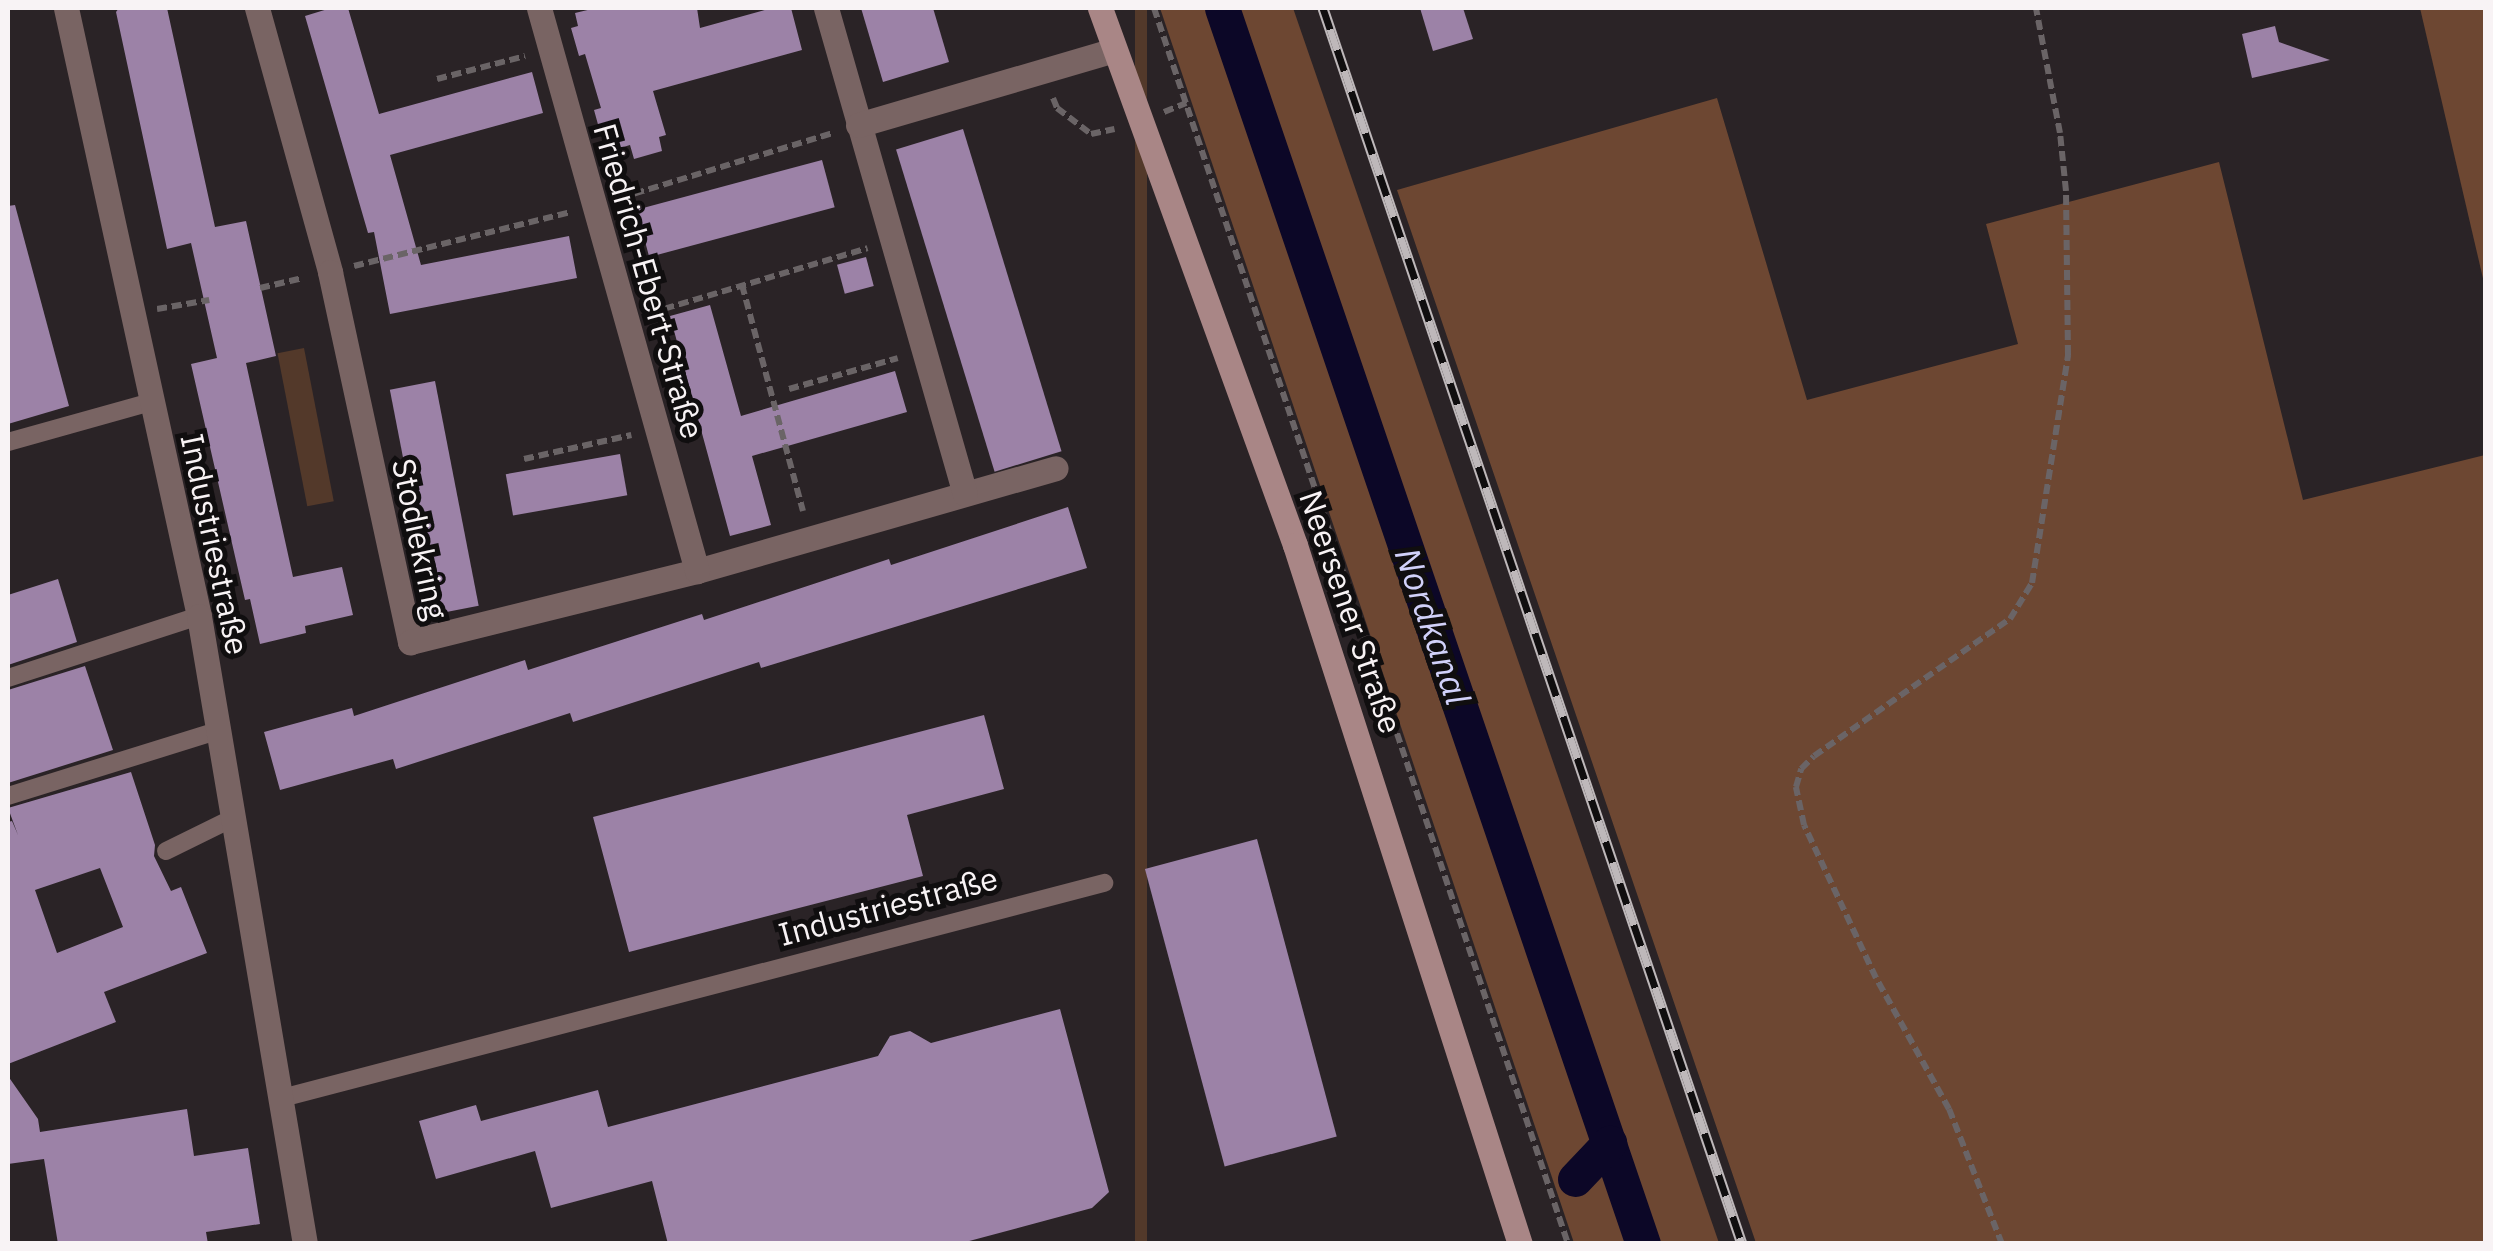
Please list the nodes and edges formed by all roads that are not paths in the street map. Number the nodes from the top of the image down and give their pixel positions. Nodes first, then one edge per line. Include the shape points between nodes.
1 (66, 8) edge
2 (257, 8) edge
3 (539, 8) edge
4 (826, 8) edge
5 (1100, 8) edge
6 (1114, 50) junction
7 (858, 126) junction
8 (152, 402) junction
9 (8, 442) edge
10 (1056, 468) dead end
11 (965, 494) junction
12 (697, 571) junction
13 (199, 616) junction
14 (8, 678) edge
15 (220, 730) junction
16 (8, 796) edge
17 (235, 817) junction
18 (166, 851) dead end
19 (1104, 882) dead end
20 (282, 1098) junction
21 (306, 1244) edge
22 (1520, 1244) edge

1 - 8 street, Industriestraße
2 - 12 street, Stodiekring via 330,272 410,642
3 - 12 street, Friedrich-Ebert-Straße
4 - 7 street
5 - 6 main road, Neersener Straße
6 - 7 street
6 - 22 main road, Neersener Straße via 1308,582
7 - 11 street
8 - 9 lane
8 - 13 street, Industriestraße
10 - 11 street, Stodiekring
11 - 12 street, Stodiekring
13 - 14 lane
13 - 15 street, Industriestraße
15 - 16 lane
15 - 17 street, Industriestraße
17 - 18 lane
17 - 20 street, Industriestraße
19 - 20 lane, Industriestraße
20 - 21 street, Industriestraße

